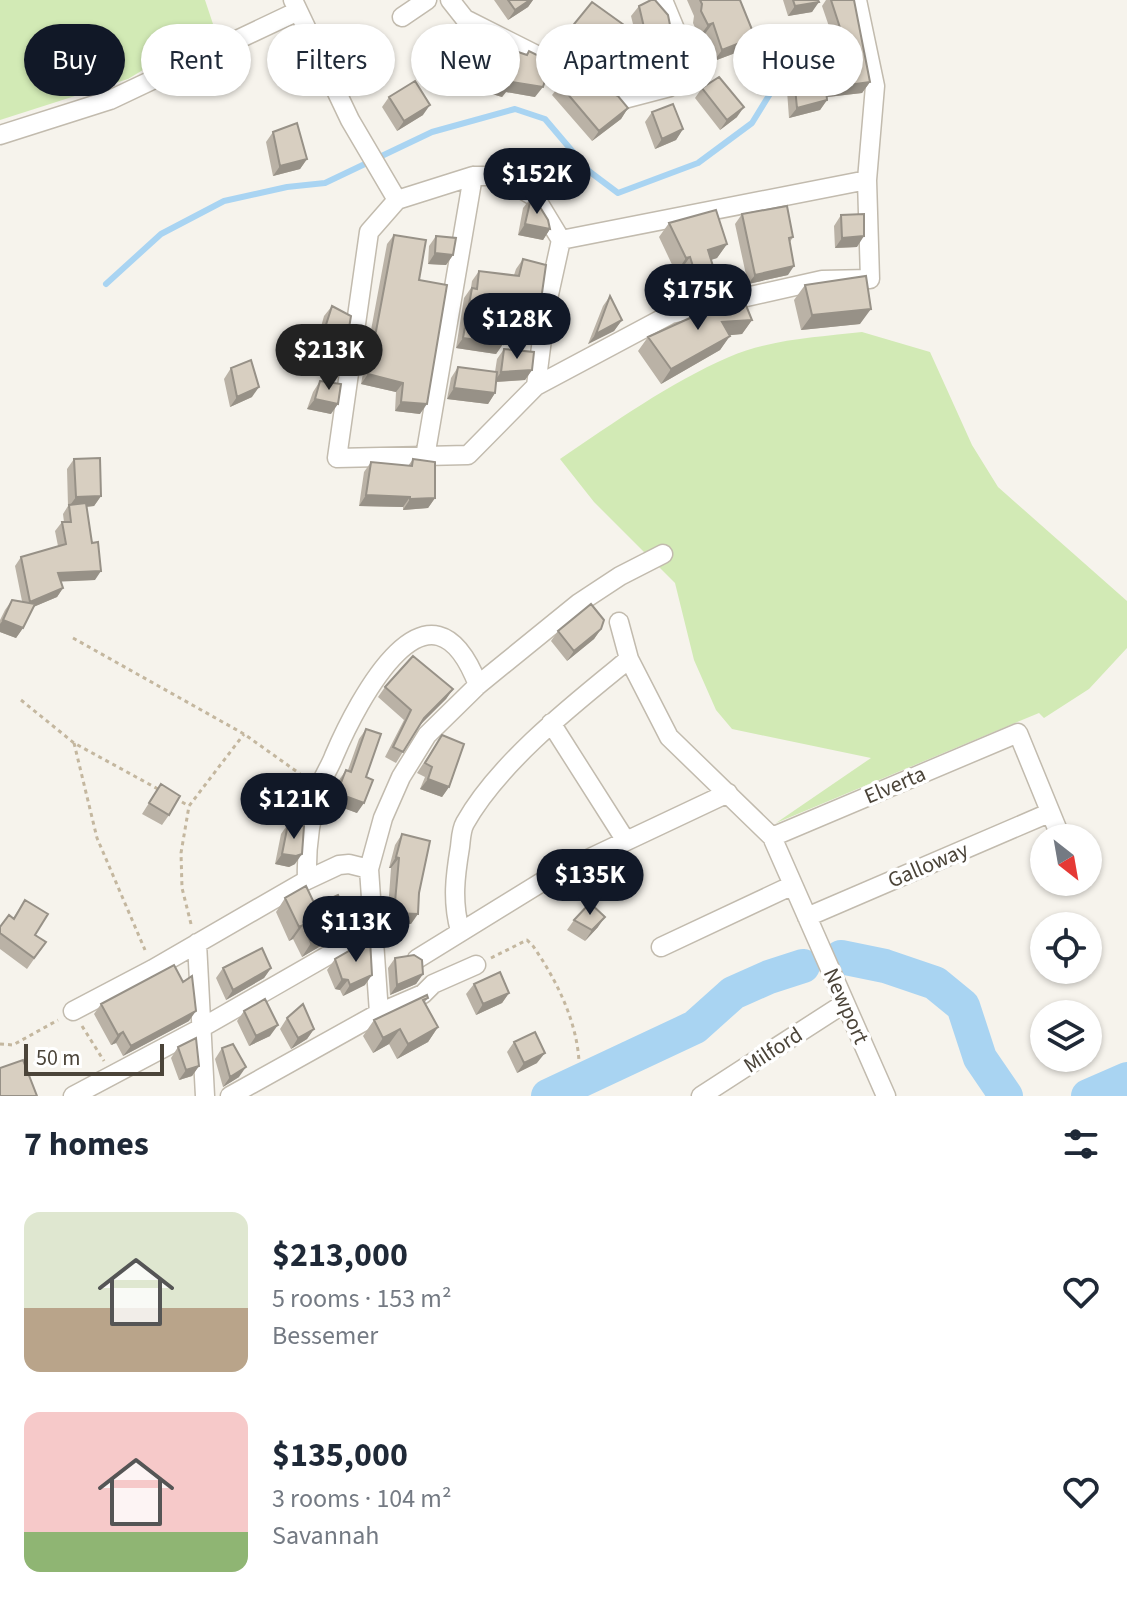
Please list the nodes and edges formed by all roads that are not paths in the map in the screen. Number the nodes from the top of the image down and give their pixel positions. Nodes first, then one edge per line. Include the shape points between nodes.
1 (427, 0) edge
2 (450, 0) edge
3 (663, 0) edge
4 (857, 0) edge
5 (296, 5) edge
6 (402, 17) dead end
7 (0, 135) edge
8 (473, 176) junction
9 (867, 180) junction
10 (397, 200) junction
11 (561, 240) junction
12 (536, 386) junction
13 (425, 457) junction
14 (663, 554) dead end
15 (619, 622) dead end
16 (629, 659) junction
17 (478, 685) junction
18 (551, 723) junction
19 (728, 793) junction
20 (1049, 813) junction
21 (1054, 824) edge
22 (772, 837) junction
23 (626, 841) junction
24 (369, 869) junction
25 (307, 880) junction
26 (793, 885) junction
27 (807, 917) junction
28 (374, 929) junction
29 (460, 931) junction
30 (197, 943) junction
31 (661, 947) dead end
32 (417, 959) edge
33 (476, 965) road end
34 (845, 1003) junction
35 (73, 1011) road end
36 (379, 1013) junction
37 (203, 1027) junction
38 (878, 1093) edge
39 (73, 1096) edge
40 (205, 1096) edge
41 (230, 1096) edge
42 (701, 1096) edge

1 - 6 street
2 - 3 street via 465,19 624,99 670,87 687,58
4 - 9 street via 875,86
5 - 7 street via 110,100
5 - 10 street via 350,120
8 - 10 street
8 - 11 street via 499,176 535,197
8 - 13 street
9 - 11 street
9 - 12 street via 870,279 822,280 671,314
10 - 13 street via 369,232 337,458
11 - 12 street
12 - 13 street via 468,455
14 - 17 street via 579,603
15 - 16 street
16 - 18 street
16 - 19 street via 669,737
17 - 24 street via 427,735 401,777
17 - 25 street via 458,648 438,636 410,642 385,667 347,724 319,788 306,852
18 - 23 street
18 - 29 street via 489,789 463,826 453,887
19 - 22 street
19 - 23 street
20 - 21 street
20 - 22 street, Elverta via 1018,733
20 - 27 street, Galloway
22 - 26 street, Newport
23 - 29 street via 550,877
24 - 25 street via 339,865
24 - 28 street
25 - 30 street
26 - 27 street, Newport
26 - 31 street
27 - 34 street, Newport
28 - 36 street
28 - 37 street
29 - 32 street
30 - 35 street
30 - 37 street
33 - 36 street
34 - 38 street, Newport
34 - 42 street, Milford
36 - 41 street
37 - 39 street
37 - 40 street

